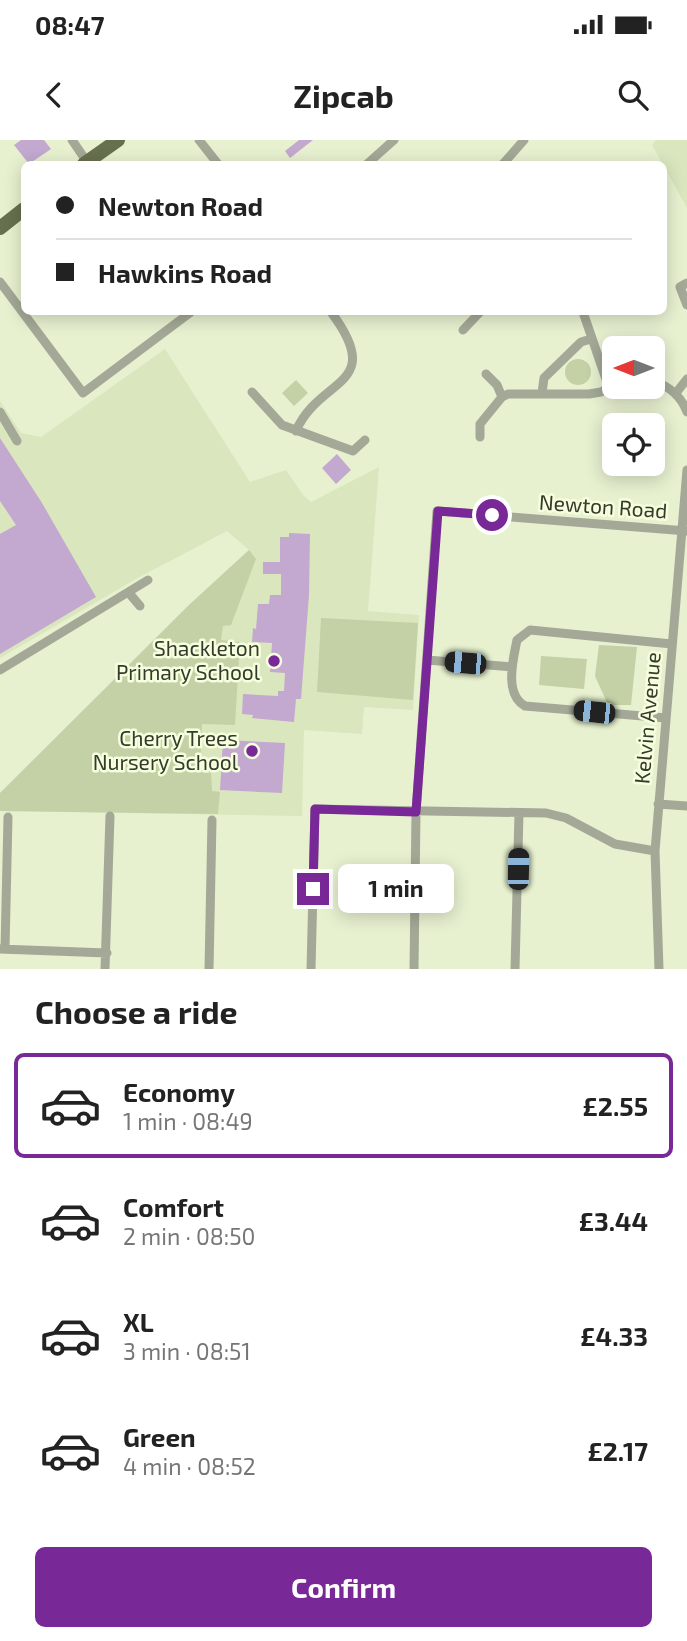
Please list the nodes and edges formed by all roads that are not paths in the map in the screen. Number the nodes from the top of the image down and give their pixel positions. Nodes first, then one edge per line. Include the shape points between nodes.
1 (72, 140) edge
2 (118, 140) edge
3 (200, 140) edge
4 (394, 140) edge
5 (524, 140) edge
6 (85, 161) edge
7 (89, 161) edge
8 (216, 161) edge
9 (370, 161) edge
10 (506, 161) edge
11 (21, 211) edge
12 (0, 228) edge
13 (0, 282) edge
14 (687, 283) edge
15 (687, 305) edge
16 (21, 310) edge
17 (25, 315) edge
18 (187, 315) edge
19 (333, 315) edge
20 (472, 315) edge
21 (584, 315) edge
22 (463, 330) dead end
23 (591, 339) junction
24 (602, 364) edge
25 (486, 374) dead end
26 (687, 379) edge
27 (665, 385) edge
28 (602, 389) edge
29 (252, 392) dead end
30 (542, 393) junction
31 (676, 393) junction
32 (502, 397) junction
33 (0, 412) edge
34 (687, 412) edge
35 (296, 431) junction
36 (480, 438) dead end
37 (365, 440) dead end
38 (17, 441) dead end
39 (687, 470) edge
40 (685, 531) edge
41 (148, 580) dead end
42 (129, 593) junction
43 (140, 606) dead end
44 (672, 644) junction
45 (427, 660) junction
46 (512, 667) junction
47 (0, 670) edge
48 (666, 718) junction
49 (658, 804) junction
50 (687, 806) edge
51 (416, 812) junction
52 (519, 813) junction
53 (110, 816) dead end
54 (8, 817) dead end
55 (212, 820) dead end
56 (655, 851) junction
57 (2, 949) edge
58 (107, 953) junction
59 (105, 969) edge
60 (209, 969) edge
61 (311, 969) edge
62 (414, 969) edge
63 (516, 969) edge
64 (659, 969) edge

1 - 6 street
2 - 7 main road
3 - 8 street
4 - 9 street
5 - 10 street
11 - 12 main road
13 - 16 street
14 - 15 street via 680,287
17 - 18 street via 83,393
19 - 35 street via 351,343 349,372 302,418
20 - 22 street
21 - 23 street
23 - 24 street
23 - 30 street via 581,342 544,378
25 - 32 street
26 - 31 street
27 - 31 street
28 - 30 street via 589,394
29 - 35 street via 273,418
30 - 32 street
31 - 34 street
32 - 36 street via 480,424
33 - 38 street
35 - 37 street via 353,451
39 - 40 street, Kelvin Avenue
40 - 44 street, Kelvin Avenue
40 - 45 street, Newton Road via 438,511
41 - 42 street
42 - 43 street
42 - 47 street
44 - 46 street via 530,630 517,640
44 - 48 street, Kelvin Avenue
45 - 46 street
45 - 51 street
46 - 48 street via 513,692 525,706
48 - 49 street, Kelvin Avenue
49 - 50 street
49 - 56 street, Kelvin Avenue
51 - 52 street
51 - 61 street via 315,809
51 - 62 street
52 - 56 street via 566,818 615,844
52 - 63 street
53 - 58 street
54 - 57 street
55 - 60 street
56 - 64 street, Kelvin Avenue
57 - 58 street
58 - 59 street

